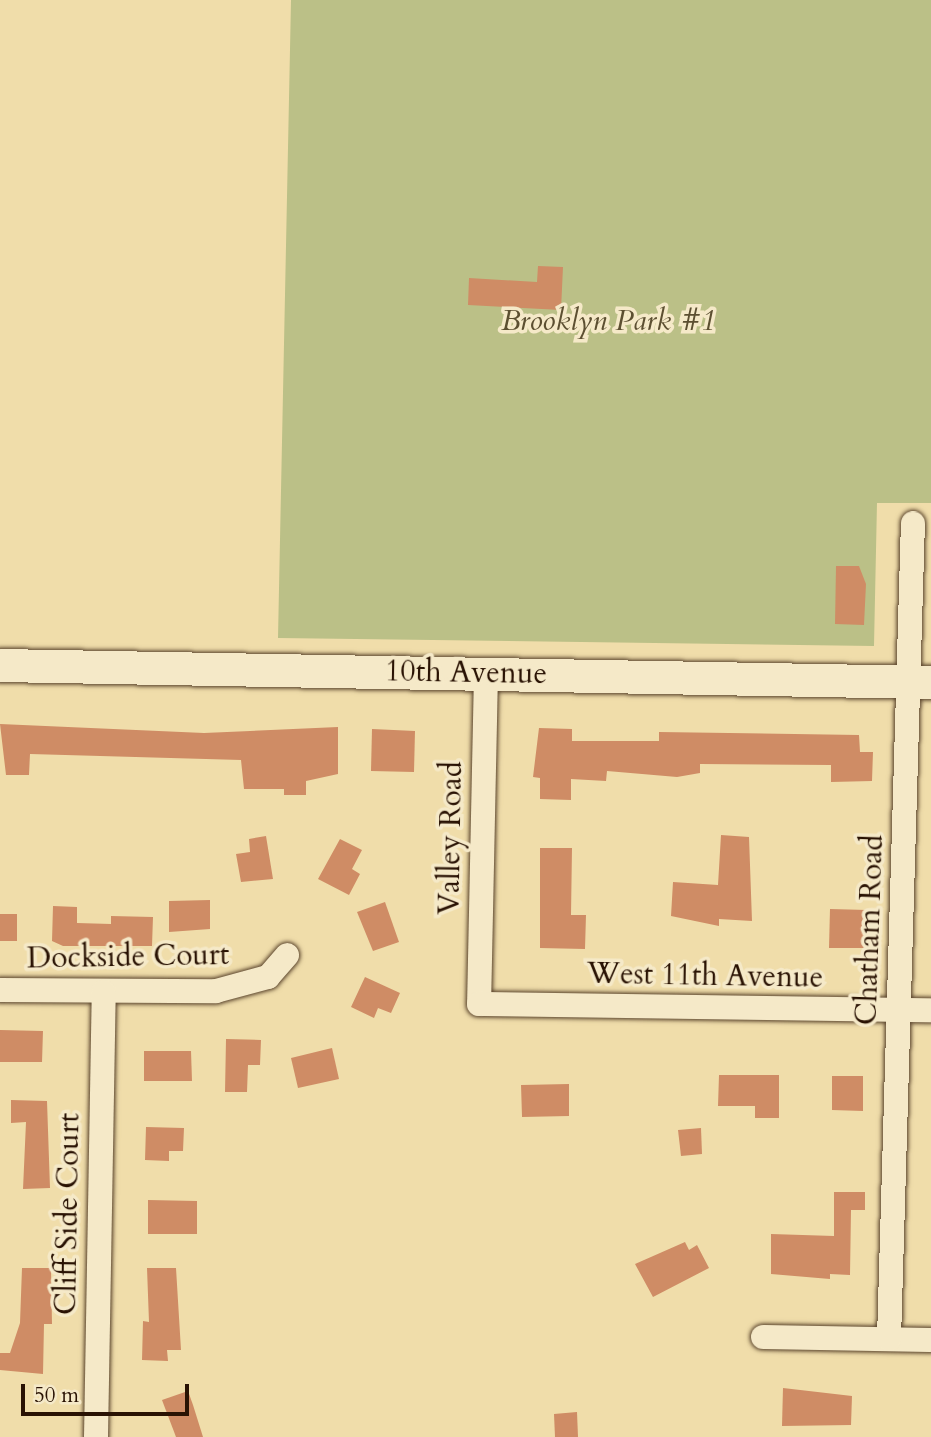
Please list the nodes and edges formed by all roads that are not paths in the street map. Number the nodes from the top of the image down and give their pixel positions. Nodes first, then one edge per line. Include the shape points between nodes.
1 (913, 523) dead end
2 (0, 665) edge
3 (485, 673) junction
4 (920, 682) edge
5 (287, 955) dead end
6 (0, 990) edge
7 (104, 992) junction
8 (479, 1004) joint
9 (899, 1010) junction
10 (931, 1010) edge
11 (763, 1337) dead end
12 (889, 1339) junction
13 (931, 1340) edge
14 (96, 1437) edge

1 - 4 street, Chatham Road
2 - 3 street, 10th Avenue
3 - 4 street, 10th Avenue
3 - 8 street, Valley Road
4 - 9 street, Chatham Road
5 - 7 street, Dockside Court via 268,977 242,987
6 - 7 street, Dockside Court
7 - 14 street, Cliff Side Court
8 - 9 street, West 11th Avenue
9 - 10 street, West 11th Avenue
9 - 12 street, Chatham Road
11 - 12 street
12 - 13 street

